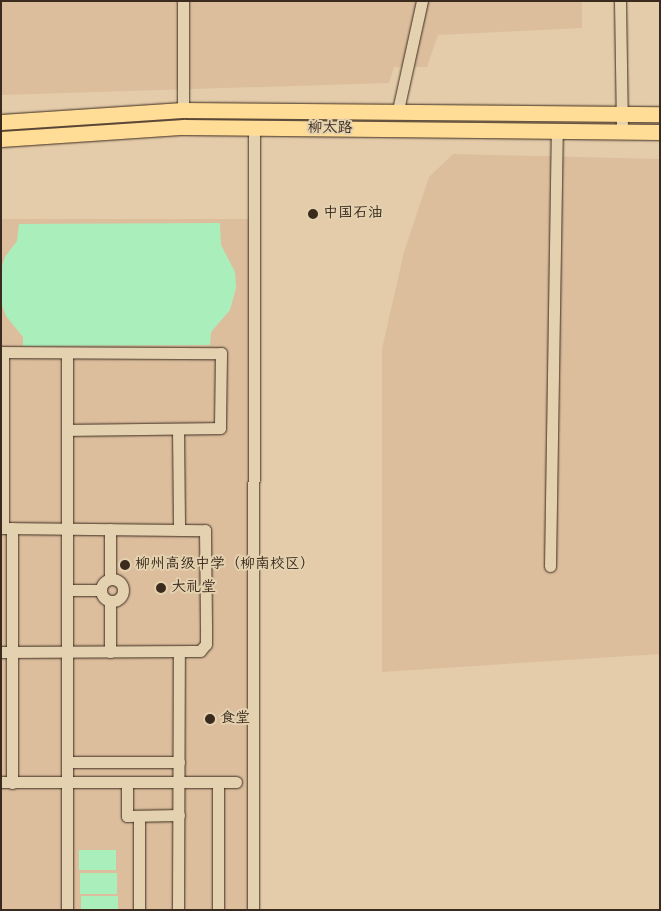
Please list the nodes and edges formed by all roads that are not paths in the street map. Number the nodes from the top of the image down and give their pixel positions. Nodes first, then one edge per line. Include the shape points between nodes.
1 (183, 1) edge
2 (422, 1) edge
3 (620, 1) edge
4 (183, 110) junction
5 (398, 110) junction
6 (622, 113) junction
7 (660, 114) edge
8 (1, 122) edge
9 (254, 129) junction
10 (557, 130) junction
11 (622, 131) junction
12 (660, 132) edge
13 (1, 140) edge
14 (2, 352) edge
15 (67, 352) junction
16 (178, 429) junction
17 (67, 430) junction
18 (5, 528) edge
19 (67, 529) junction
20 (110, 529) junction
21 (179, 530) junction
22 (550, 566) dead end
23 (110, 579) junction
24 (67, 590) junction
25 (100, 590) junction
26 (110, 602) junction
27 (6, 652) edge
28 (67, 652) junction
29 (110, 652) junction
30 (179, 652) junction
31 (7, 720) edge
32 (66, 762) junction
33 (179, 762) junction
34 (67, 782) junction
35 (128, 782) junction
36 (179, 782) junction
37 (218, 782) junction
38 (236, 782) dead end
39 (7, 783) edge
40 (179, 815) junction
41 (139, 816) junction
42 (67, 910) edge
43 (138, 910) edge
44 (178, 910) edge
45 (218, 910) edge
46 (253, 910) edge

1 - 4 street
2 - 5 street
3 - 6 street
4 - 5 main road, 柳太路
4 - 8 main road, 柳太路
5 - 6 main road, 柳太路
6 - 7 main road, 柳太路
6 - 11 street
9 - 10 main road, 柳太路
9 - 13 main road, 柳太路 via 184,127
9 - 46 street
10 - 11 main road, 柳太路
10 - 22 street
11 - 12 main road, 柳太路
14 - 15 street
14 - 18 street
15 - 16 street via 221,354 220,428
15 - 17 street
16 - 17 street
16 - 21 street
17 - 19 street
18 - 19 street
18 - 27 street
19 - 20 street
19 - 24 street
20 - 21 street
20 - 23 street
21 - 30 street via 205,530 206,624 206,644 200,651
23 - 25 street
23 - 26 street via 118,581 123,591 117,600
24 - 25 street
24 - 28 street
25 - 26 street via 104,599
26 - 29 street
27 - 28 street
27 - 31 street
28 - 29 street
28 - 32 street
29 - 30 street
30 - 33 street
31 - 39 street
32 - 33 street
32 - 34 street
33 - 36 street
34 - 35 street
34 - 39 street
34 - 42 street
35 - 36 street
35 - 41 street via 127,816
36 - 37 street
36 - 40 street
37 - 38 street
37 - 45 street
40 - 41 street
40 - 44 street
41 - 43 street

